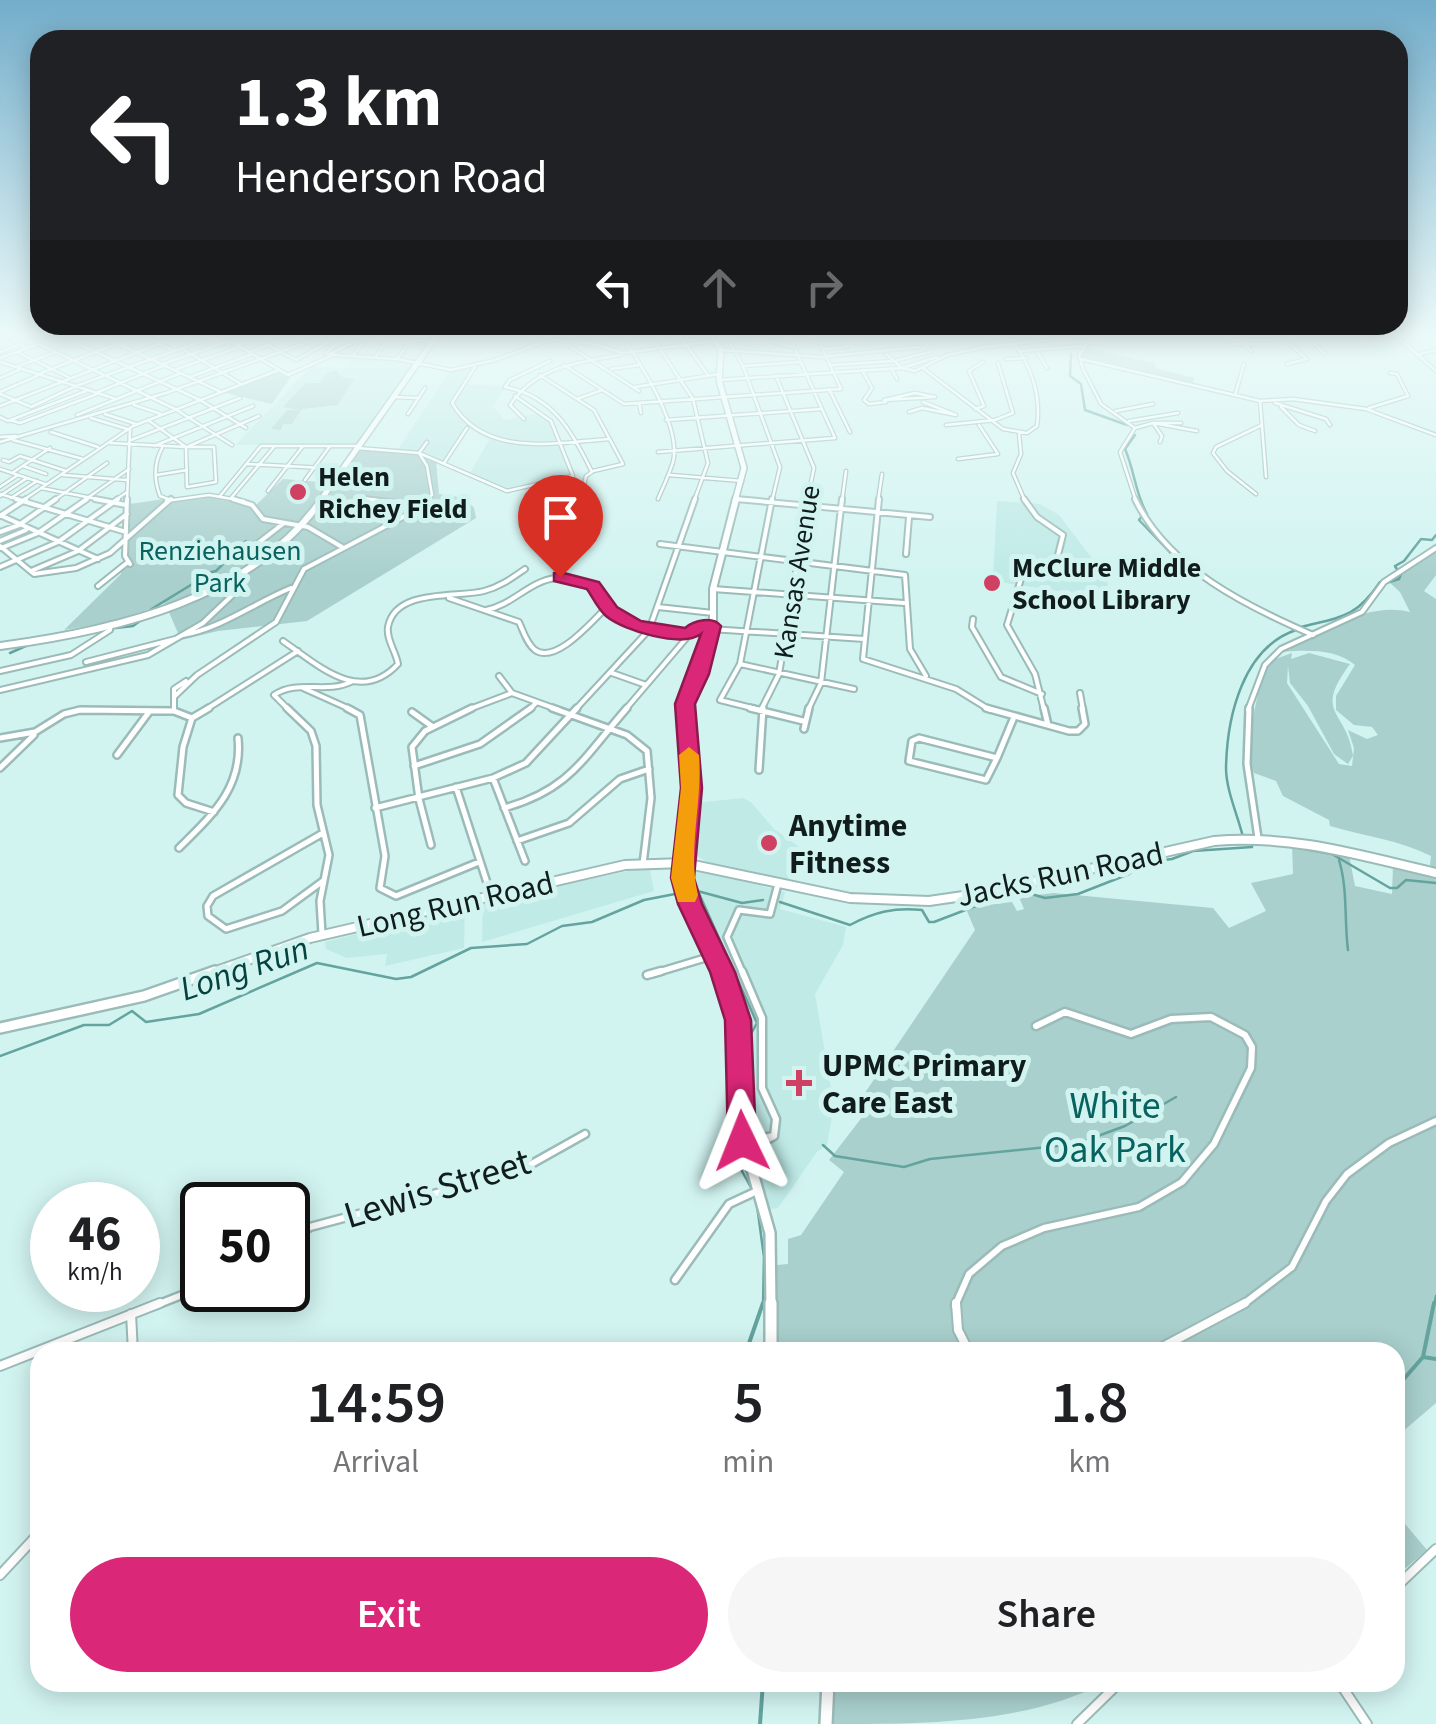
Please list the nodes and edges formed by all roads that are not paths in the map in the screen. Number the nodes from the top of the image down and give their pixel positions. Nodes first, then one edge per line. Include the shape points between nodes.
1 (25, 414) edge
2 (44, 414) edge
3 (97, 414) edge
4 (106, 414) edge
5 (161, 414) edge
6 (183, 414) edge
7 (198, 414) edge
8 (224, 414) edge
9 (231, 414) edge
10 (381, 414) edge
11 (459, 414) edge
12 (519, 414) edge
13 (541, 414) edge
14 (561, 414) edge
15 (596, 414) edge
16 (665, 414) edge
17 (696, 414) edge
18 (753, 414) edge
19 (760, 414) edge
20 (791, 414) edge
21 (823, 414) edge
22 (841, 414) edge
23 (981, 414) edge
24 (1008, 414) edge
25 (1038, 414) edge
26 (1118, 414) edge
27 (1165, 414) edge
28 (1261, 414) edge
29 (1289, 414) edge
30 (1312, 414) edge
31 (1381, 414) edge
32 (227, 416) junction
33 (260, 416) dead end
34 (729, 416) junction
35 (0, 417) edge
36 (88, 417) junction
37 (189, 418) junction
38 (697, 418) junction
39 (524, 419) dead end
40 (9, 420) junction
41 (148, 420) junction
42 (666, 420) junction
43 (1129, 421) junction
44 (992, 422) junction
45 (1154, 423) junction
46 (1182, 423) dead end
47 (136, 424) junction
48 (946, 425) dead end
49 (979, 425) junction
50 (1262, 425) junction
51 (1330, 425) dead end
52 (202, 426) junction
53 (244, 427) junction
54 (128, 428) junction
55 (468, 428) junction
56 (1135, 428) junction
57 (161, 429) junction
58 (48, 431) junction
59 (1198, 431) dead end
60 (850, 432) dead end
61 (1315, 432) dead end
62 (1019, 434) junction
63 (216, 435) junction
64 (1436, 435) edge
65 (479, 436) junction
66 (18, 437) junction
67 (461, 437) junction
68 (174, 438) junction
69 (0, 439) edge
70 (10, 439) junction
71 (609, 439) junction
72 (576, 440) junction
73 (558, 441) junction
74 (803, 441) junction
75 (108, 442) junction
76 (427, 442) dead end
77 (1160, 442) dead end
78 (770, 443) junction
79 (130, 444) junction
80 (232, 445) dead end
81 (274, 446) junction
82 (303, 446) junction
83 (330, 446) junction
84 (738, 446) junction
85 (186, 447) junction
86 (358, 447) junction
87 (50, 448) junction
88 (100, 448) junction
89 (150, 448) junction
90 (162, 448) junction
91 (706, 448) junction
92 (673, 450) junction
93 (658, 452) dead end
94 (419, 453) junction
95 (83, 459) junction
96 (434, 459) junction
97 (3, 460) dead end
98 (32, 460) junction
99 (958, 460) dead end
100 (108, 463) dead end
101 (246, 464) junction
102 (444, 464) junction
103 (260, 465) junction
104 (23, 466) junction
105 (287, 466) junction
106 (426, 466) junction
107 (129, 468) junction
108 (315, 468) junction
109 (0, 469) edge
110 (342, 469) junction
111 (187, 470) junction
112 (66, 471) junction
113 (846, 471) dead end
114 (592, 472) junction
115 (13, 473) junction
116 (46, 474) dead end
117 (882, 474) dead end
118 (60, 475) junction
119 (158, 475) junction
120 (668, 475) junction
121 (88, 477) junction
122 (1266, 477) dead end
123 (0, 478) edge
124 (27, 478) junction
125 (702, 478) junction
126 (114, 479) junction
127 (128, 480) junction
128 (305, 480) dead end
129 (37, 481) junction
130 (742, 482) junction
131 (43, 486) junction
132 (0, 487) edge
133 (268, 491) dead end
134 (126, 492) junction
135 (65, 493) junction
136 (1256, 494) dead end
137 (1, 495) edge
138 (220, 496) junction
139 (12, 498) junction
140 (88, 498) junction
141 (168, 498) junction
142 (230, 498) junction
143 (358, 498) dead end
144 (587, 499) dead end
145 (658, 500) dead end
146 (736, 500) junction
147 (21, 501) junction
148 (111, 502) junction
149 (772, 503) junction
150 (126, 504) junction
151 (421, 506) junction
152 (806, 506) junction
153 (42, 508) junction
154 (840, 510) junction
155 (64, 514) junction
156 (127, 514) junction
157 (875, 514) junction
158 (0, 516) edge
159 (909, 517) junction
160 (930, 518) dead end
161 (86, 521) junction
162 (284, 523) junction
163 (18, 525) junction
164 (302, 526) junction
165 (109, 528) junction
166 (28, 529) junction
167 (0, 532) edge
168 (126, 532) junction
169 (38, 533) junction
170 (125, 540) junction
171 (58, 542) junction
172 (660, 544) dead end
173 (1, 546) edge
174 (679, 546) junction
175 (252, 547) dead end
176 (342, 547) junction
177 (1436, 548) edge
178 (722, 549) junction
179 (78, 550) junction
180 (759, 554) junction
181 (906, 554) dead end
182 (795, 558) junction
183 (18, 560) junction
184 (98, 560) junction
185 (832, 563) junction
186 (0, 567) edge
187 (868, 568) junction
188 (524, 569) dead end
189 (33, 573) junction
190 (230, 576) junction
191 (98, 586) dead end
192 (291, 588) junction
193 (713, 589) junction
194 (752, 591) junction
195 (790, 594) junction
196 (445, 597) junction
197 (828, 597) junction
198 (866, 600) junction
199 (904, 604) junction
200 (607, 607) junction
201 (658, 607) junction
202 (486, 610) junction
203 (714, 613) junction
204 (973, 619) dead end
205 (111, 624) junction
206 (712, 626) junction
207 (745, 629) junction
208 (650, 630) junction
209 (785, 632) junction
210 (689, 634) junction
211 (183, 635) junction
212 (825, 635) junction
213 (1312, 635) junction
214 (176, 639) junction
215 (864, 639) junction
216 (283, 641) dead end
217 (0, 646) edge
218 (298, 651) junction
219 (86, 662) dead end
220 (740, 664) junction
221 (0, 670) edge
222 (612, 672) junction
223 (779, 674) junction
224 (499, 676) dead end
225 (927, 679) junction
226 (351, 682) junction
227 (821, 683) junction
228 (647, 685) junction
229 (304, 688) junction
230 (854, 689) dead end
231 (0, 690) edge
232 (512, 693) junction
233 (1080, 693) dead end
234 (1042, 694) junction
235 (536, 703) junction
236 (174, 711) junction
237 (761, 711) junction
238 (149, 712) junction
239 (412, 712) dead end
240 (572, 715) junction
241 (1014, 716) junction
242 (192, 718) junction
243 (1048, 724) junction
244 (434, 727) junction
245 (609, 730) junction
246 (35, 732) junction
247 (0, 738) edge
248 (238, 738) dead end
249 (116, 755) dead end
250 (997, 758) junction
251 (414, 766) junction
252 (0, 768) edge
253 (649, 770) junction
254 (759, 770) dead end
255 (493, 778) junction
256 (456, 787) junction
257 (420, 796) junction
258 (376, 808) junction
259 (504, 808) junction
260 (214, 812) junction
261 (323, 834) junction
262 (1258, 838) junction
263 (517, 841) junction
264 (686, 842) junction
265 (431, 845) dead end
266 (178, 848) dead end
267 (525, 860) dead end
268 (480, 862) junction
269 (664, 863) junction
270 (684, 863) junction
271 (642, 864) junction
272 (711, 868) junction
273 (1436, 873) edge
274 (325, 880) junction
275 (682, 880) junction
276 (778, 884) junction
277 (492, 896) junction
278 (322, 934) junction
279 (715, 956) junction
280 (648, 975) dead end
281 (1036, 1026) dead end
282 (0, 1028) edge
283 (1436, 1122) edge
284 (740, 1127) junction
285 (585, 1134) dead end
286 (772, 1136) junction
287 (743, 1147) junction
288 (760, 1190) junction
289 (310, 1227) edge
290 (675, 1280) dead end
291 (180, 1295) edge
292 (132, 1314) junction
293 (61, 1342) edge
294 (133, 1342) edge
295 (771, 1342) edge
296 (965, 1342) edge
297 (1170, 1342) edge
298 (30, 1354) edge
299 (0, 1366) edge
300 (30, 1543) edge
301 (1436, 1549) edge
302 (0, 1575) edge
303 (1405, 1578) edge
304 (828, 1692) edge
305 (1110, 1692) edge
306 (1347, 1692) edge
307 (826, 1724) edge
308 (1076, 1724) edge
309 (1368, 1724) edge

1 - 40 street
2 - 40 street
3 - 36 street
4 - 47 street
5 - 41 street
6 - 37 street
7 - 37 street
8 - 32 street
9 - 32 street
10 - 86 main road
11 - 55 street
12 - 39 street
13 - 73 street
14 - 72 street
15 - 71 street
16 - 42 street
17 - 38 street
18 - 34 street
19 - 78 street
20 - 74 street, Kansas Avenue
21 - 74 street via 835,438
22 - 60 street
23 - 44 street
24 - 44 street
25 - 62 street via 1033,430
26 - 43 street
27 - 43 street
28 - 50 street
29 - 61 street
30 - 51 street
31 - 64 street
32 - 52 street
32 - 53 street
33 - 53 street
34 - 38 street
34 - 84 main road
35 - 40 street
36 - 54 street
36 - 58 street
37 - 52 street
37 - 57 street
38 - 42 street
38 - 91 street
41 - 47 street
41 - 57 street
42 - 92 street
43 - 56 street
44 - 49 street
44 - 62 street
45 - 46 street
45 - 56 street
45 - 59 street
45 - 77 street
47 - 54 street
48 - 49 street
49 - 99 street via 998,454
50 - 122 street
50 - 136 street via 1213,453
52 - 63 street
52 - 68 street
53 - 63 street
54 - 75 street
54 - 79 street
55 - 65 street
55 - 67 street
56 - 213 street via 1120,452 1131,492 1159,537 1220,587
57 - 68 street
57 - 79 street
58 - 66 street
58 - 88 street
62 - 234 street via 1012,473 1025,504 1063,535 1056,563 1024,569 1007,625
63 - 80 street
63 - 85 street
65 - 67 street
65 - 73 street
66 - 69 street
66 - 70 street
67 - 102 street
68 - 85 street
68 - 89 street
69 - 70 street
70 - 87 street
71 - 72 street
71 - 114 street via 623,464
72 - 73 street
72 - 114 street
73 - 102 street via 573,476 507,492
74 - 78 street
74 - 152 street, Kansas Avenue via 814,468
75 - 79 street
75 - 88 street
76 - 94 street
78 - 84 street
78 - 149 street via 780,467
79 - 89 street
79 - 107 street
81 - 82 street
81 - 101 street via 261,446
81 - 103 street
82 - 83 street
82 - 105 street
83 - 86 street
83 - 108 street
84 - 91 street
84 - 130 main road
85 - 90 street
85 - 111 street
85 - 111 street via 214,447 216,482 187,487
86 - 94 street
86 - 110 main road
87 - 95 street
87 - 98 street
88 - 95 street
89 - 90 street
90 - 119 street
91 - 92 street
91 - 125 street
92 - 93 street
92 - 120 street
94 - 96 street
94 - 106 street
95 - 112 street
96 - 102 street
96 - 106 street
97 - 98 street
98 - 104 street
98 - 112 street
100 - 121 street
101 - 103 street
101 - 138 street
103 - 105 street
103 - 142 street
104 - 115 street
104 - 116 street
105 - 108 street
105 - 133 street
106 - 151 street via 432,495
107 - 126 street
107 - 127 street
108 - 110 street
108 - 128 street
109 - 115 street
110 - 164 main road
111 - 119 street
112 - 118 street
113 - 154 street
114 - 144 street via 583,490
115 - 123 street
115 - 124 street
115 - 132 street
117 - 157 street
118 - 121 street
118 - 131 street
119 - 141 street via 157,494
120 - 125 street
120 - 145 street
121 - 126 street
121 - 135 street
124 - 129 street
124 - 137 street
125 - 130 street
125 - 174 street
126 - 127 street
126 - 140 street
127 - 134 street
129 - 131 street
129 - 139 street
130 - 146 main road
131 - 135 street
131 - 147 street
134 - 148 street
134 - 150 street
135 - 140 street
135 - 153 street
137 - 139 street
138 - 141 street
138 - 142 street
139 - 147 street
140 - 148 street
140 - 155 street
141 - 170 street
142 - 162 street via 252,505 263,519
143 - 151 street
146 - 149 street
146 - 178 main road
147 - 153 street
147 - 158 street
148 - 150 street
148 - 161 street
149 - 152 street
149 - 180 street
150 - 156 street
151 - 176 street
152 - 154 street
152 - 182 street, Kansas Avenue
153 - 155 street
153 - 163 street
154 - 157 street
154 - 185 street
155 - 161 street
155 - 169 street
156 - 165 street
156 - 168 street
157 - 159 street
157 - 187 street
158 - 163 street
159 - 160 street
159 - 181 street
161 - 165 street
161 - 171 street
162 - 164 street
162 - 175 street
163 - 166 street
163 - 167 street
164 - 176 street
164 - 190 main road via 271,554
165 - 168 street
165 - 179 street
166 - 169 street
166 - 173 street
168 - 170 street
169 - 171 street
169 - 173 street
170 - 184 street
170 - 191 street via 129,563
171 - 179 street
171 - 183 street
172 - 174 street
173 - 183 street
174 - 178 street
174 - 201 street
176 - 192 street via 304,568
177 - 213 street via 1384,582 1362,612
178 - 180 street
178 - 193 main road
179 - 184 street
179 - 189 street
180 - 182 street
180 - 194 street
182 - 185 street
182 - 195 street, Kansas Avenue
183 - 186 street
183 - 189 street
184 - 189 street via 87,568
185 - 187 street
185 - 197 street
187 - 198 street
187 - 199 street via 905,576
188 - 196 street via 487,591
190 - 205 main road
190 - 211 street via 242,587
192 - 211 street via 212,630
192 - 236 street via 276,622 194,678 175,696
193 - 194 street
193 - 203 main road
194 - 195 street
194 - 207 street
195 - 197 street
195 - 209 street, Kansas Avenue
196 - 202 street
196 - 226 street via 408,605 390,621 396,669 376,682
197 - 198 street
197 - 212 street
198 - 199 street
198 - 215 street
199 - 225 street via 910,650
200 - 202 street via 593,586 560,577 530,584 508,605
200 - 202 street via 562,649 546,654 532,648 519,622
200 - 208 street
201 - 203 street
201 - 208 street
203 - 206 main road
204 - 234 street via 1001,677
205 - 217 main road
205 - 221 street via 78,651
206 - 207 street
206 - 210 street
206 - 264 main road via 685,704 692,785
207 - 209 street
207 - 220 street
208 - 210 street
208 - 222 street
209 - 212 street
209 - 223 street, Kansas Avenue
210 - 228 street
211 - 214 street
212 - 215 street
212 - 227 street
213 - 262 street via 1275,652 1252,690 1246,764
214 - 219 street
214 - 231 street via 144,656
215 - 225 street via 863,659
216 - 218 street
218 - 226 street
218 - 242 street
220 - 223 street
220 - 237 street via 720,700
222 - 228 street
222 - 240 street
223 - 227 street
223 - 237 street, Kansas Avenue
224 - 232 street
225 - 241 street
226 - 229 street
227 - 230 street
227 - 237 street via 804,725
228 - 245 street
229 - 258 street via 360,715
229 - 261 street via 283,688 274,696 311,731
232 - 235 street
232 - 244 street
233 - 243 street via 1083,728
234 - 243 street
235 - 240 street
235 - 251 street via 491,740
236 - 238 street
236 - 242 street
237 - 254 street, Kansas Avenue
238 - 246 street via 80,710
238 - 249 street
239 - 244 street
240 - 245 street
240 - 255 street via 536,756
241 - 243 street
241 - 250 street
242 - 260 street via 178,794
244 - 251 street via 412,746
245 - 253 street via 642,745
245 - 259 street via 562,783 540,798
246 - 247 street
246 - 252 street
248 - 260 street via 238,778
250 - 250 street via 986,780 906,756 917,738
251 - 257 street
253 - 263 street via 620,776 588,812 566,825
253 - 271 street
255 - 256 street
255 - 259 street
256 - 257 street
256 - 268 street
257 - 258 street
257 - 265 street
258 - 268 street via 385,856 380,888 396,896
259 - 263 street
260 - 266 street
261 - 274 street via 329,856
261 - 274 street via 213,896 208,916 226,930 282,911
262 - 273 main road, Jacks Run Road via 1317,843
262 - 276 main road, Jacks Run Road via 1214,841 956,898 874,900
263 - 267 street
264 - 269 main road
264 - 270 main road
264 - 272 main road via 694,858
268 - 277 street
269 - 270 main road, Long Run Road
269 - 271 main road, Long Run Road
269 - 275 main road
270 - 272 main road, Jacks Run Road
270 - 275 main road
271 - 277 main road, Long Run Road
272 - 276 main road, Jacks Run Road
274 - 278 street
275 - 279 main road
276 - 286 street via 770,914 739,910 728,937 762,1018 762,1088 776,1119
277 - 278 main road, Long Run Road
278 - 282 main road, Long Run Road via 144,996
279 - 280 street
279 - 284 main road via 740,1030
281 - 296 street via 1065,1012 1130,1034 1176,1014 1200,1016 1239,1030 1250,1042 1254,1063 1202,1163 1165,1195 1040,1229 968,1274 953,1316
283 - 297 street via 1379,1148 1349,1173 1326,1200 1284,1276
284 - 286 street
284 - 287 main road
285 - 289 street, Lewis Street via 519,1171
286 - 287 street
287 - 288 main road
288 - 290 street via 729,1204
288 - 295 main road via 772,1264
291 - 292 street
292 - 293 street
292 - 294 street
298 - 299 street
300 - 302 street
301 - 303 street
304 - 307 main road
305 - 308 street
306 - 309 street

